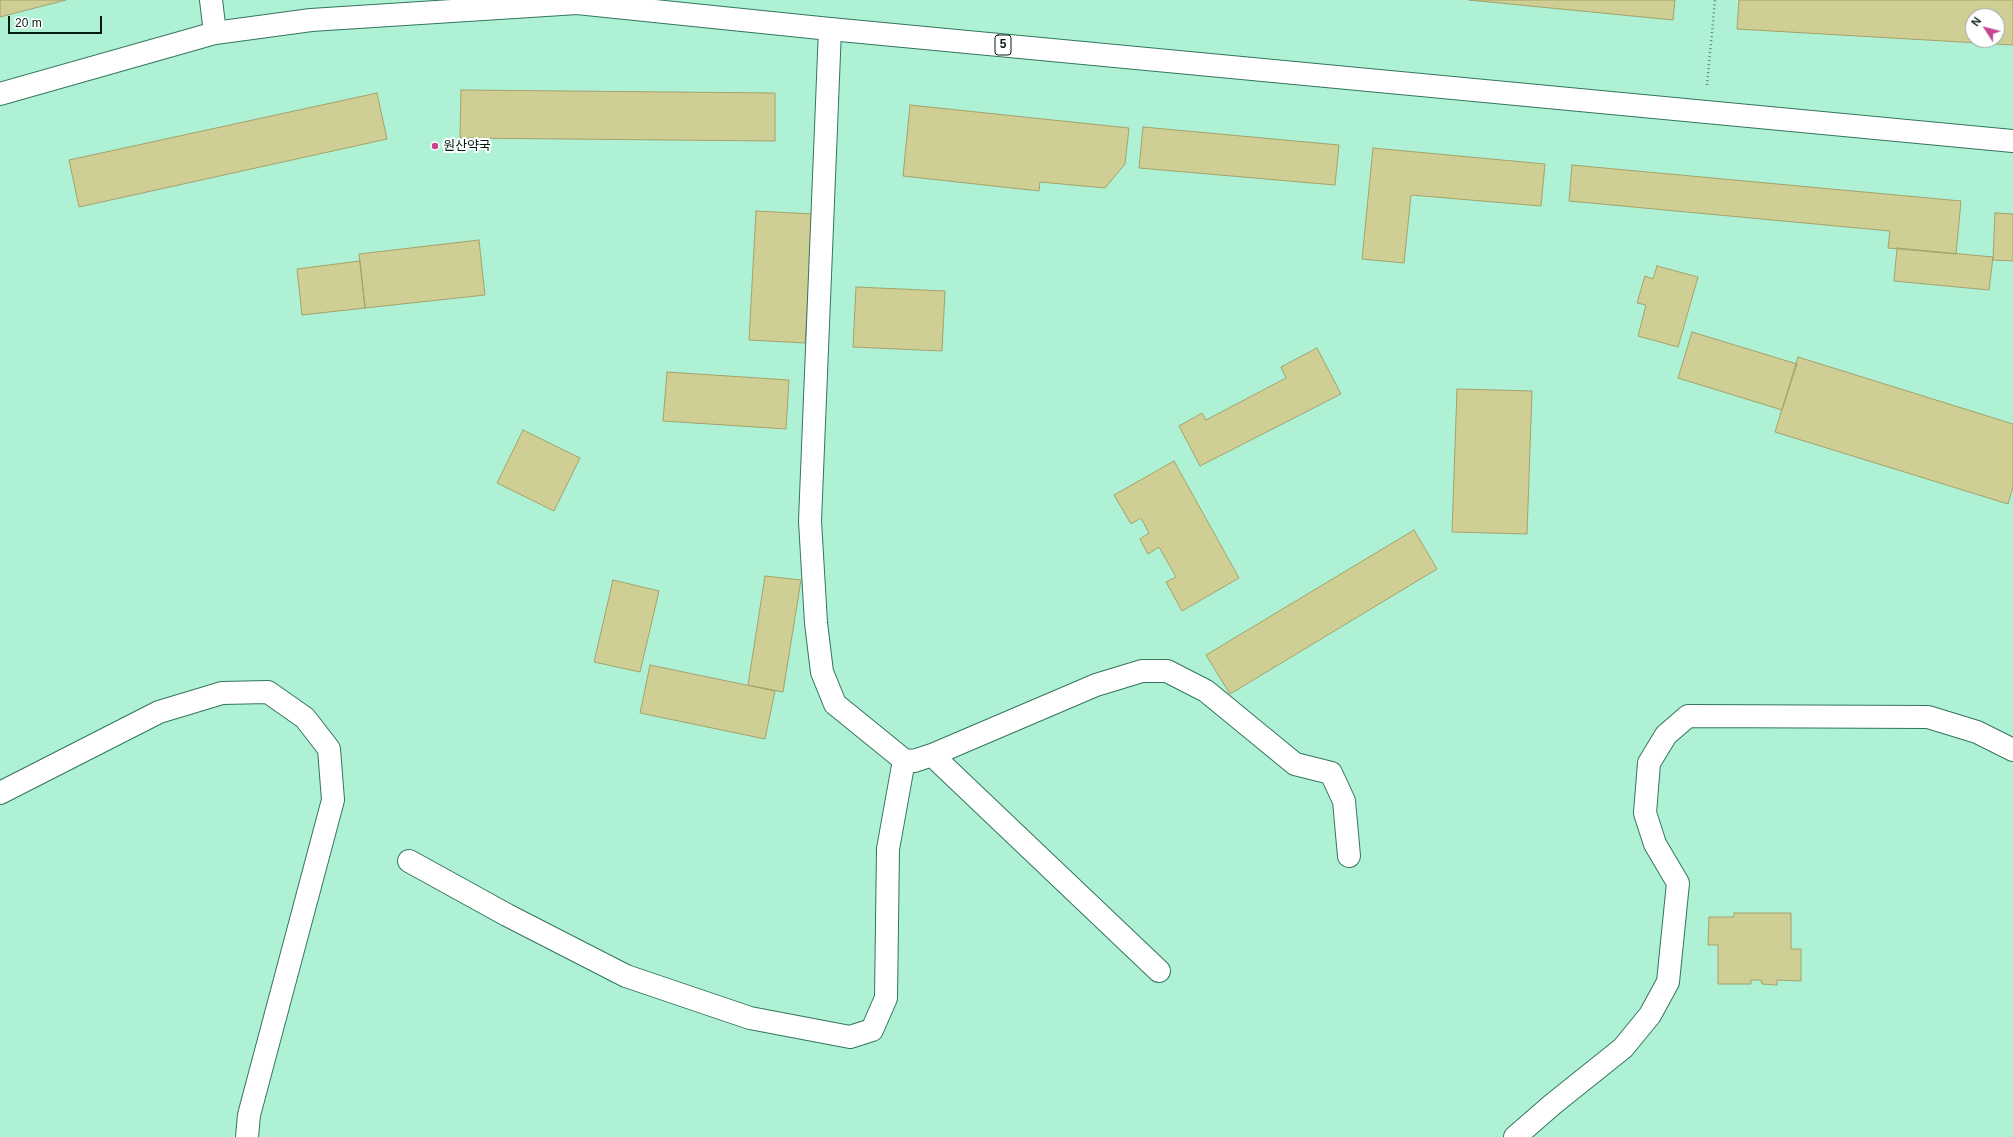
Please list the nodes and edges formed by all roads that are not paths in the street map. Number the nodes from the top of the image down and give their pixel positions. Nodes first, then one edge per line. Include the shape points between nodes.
1 (211, 0) edge
2 (577, 2) edge
3 (830, 29) junction
4 (215, 33) junction
5 (0, 94) edge
6 (2013, 141) edge
7 (2013, 750) edge
8 (932, 755) junction
9 (904, 760) junction
10 (0, 793) edge
11 (1349, 856) dead end
12 (409, 861) dead end
13 (1159, 971) dead end
14 (247, 1137) edge
15 (1515, 1137) edge

1 - 4 main road
2 - 3 main road, 5
2 - 4 main road, 5 via 311,20
3 - 6 main road, 5
3 - 9 main road via 810,521 816,623 822,672 835,704
4 - 5 main road, 5
7 - 15 main road via 1977,732 1928,717 1688,716 1666,735 1649,763 1645,813 1655,844 1678,883 1668,982 1650,1015 1624,1048 1552,1104
8 - 9 main road via 914,761
8 - 11 main road via 1096,685 1142,671 1168,671 1206,691 1295,764 1331,773 1344,801
8 - 13 main road
9 - 12 main road via 888,849 886,998 872,1030 850,1037 750,1018 626,976
10 - 14 main road via 159,712 222,693 268,692 305,718 329,749 333,800 249,1115

